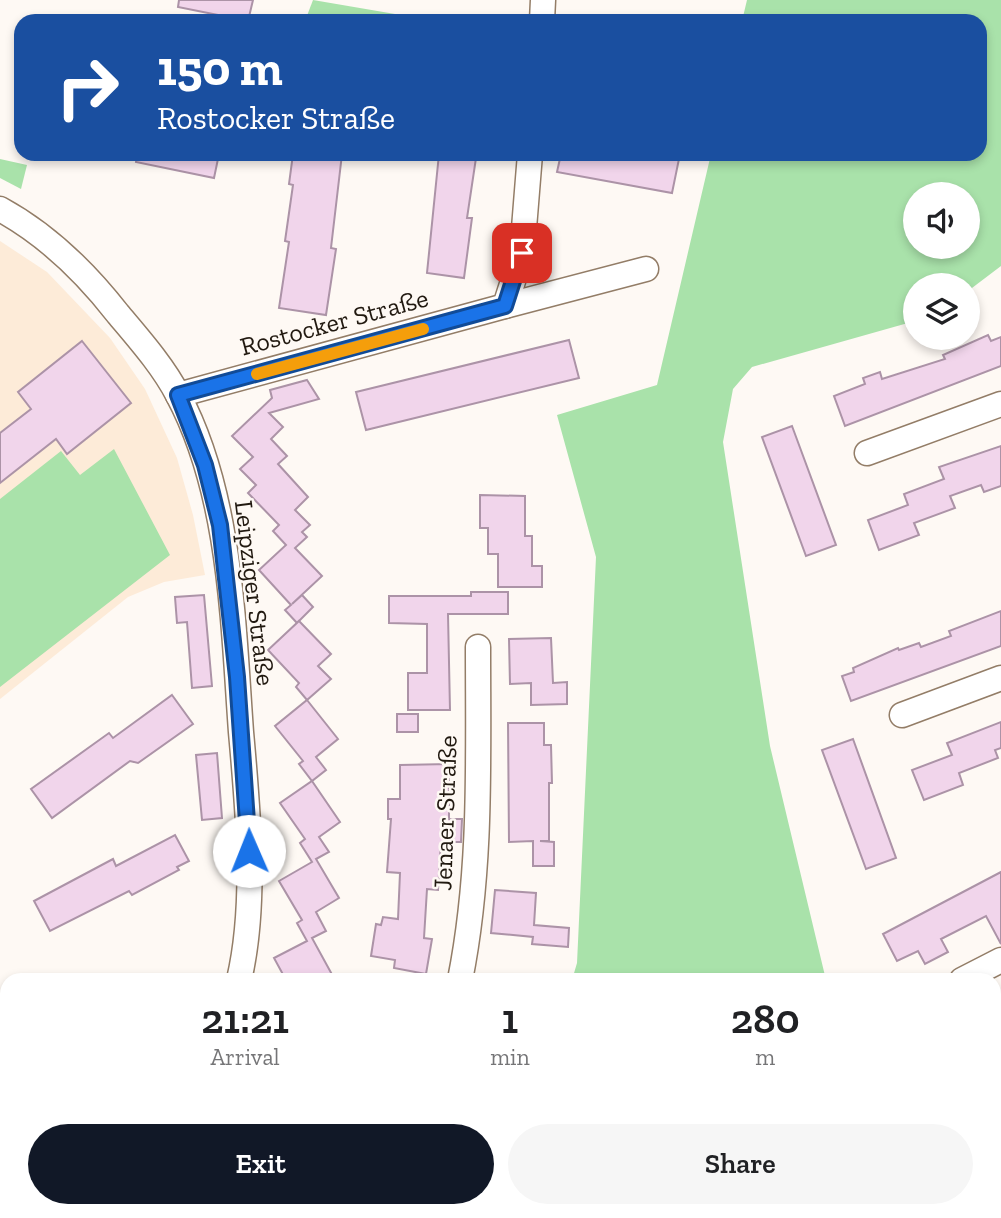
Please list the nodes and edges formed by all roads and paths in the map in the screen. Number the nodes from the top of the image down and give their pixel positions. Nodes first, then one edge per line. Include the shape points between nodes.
1 (529, 161) edge
2 (0, 209) edge
3 (646, 269) dead end
4 (505, 306) junction
5 (178, 395) junction
6 (1001, 404) edge
7 (867, 453) dead end
8 (478, 647) dead end
9 (1001, 678) edge
10 (902, 715) dead end
11 (1001, 960) edge
12 (240, 973) edge
13 (461, 973) edge
14 (976, 973) edge

1 - 4 street via 522,253
2 - 5 street, Leipziger Straße via 92,281
3 - 4 street, Rostocker Straße
4 - 5 street, Rostocker Straße
5 - 12 street, Leipziger Straße via 218,513 230,598 249,830
6 - 7 street
8 - 13 street, Jenaer Straße via 477,844
9 - 10 street
11 - 14 street

